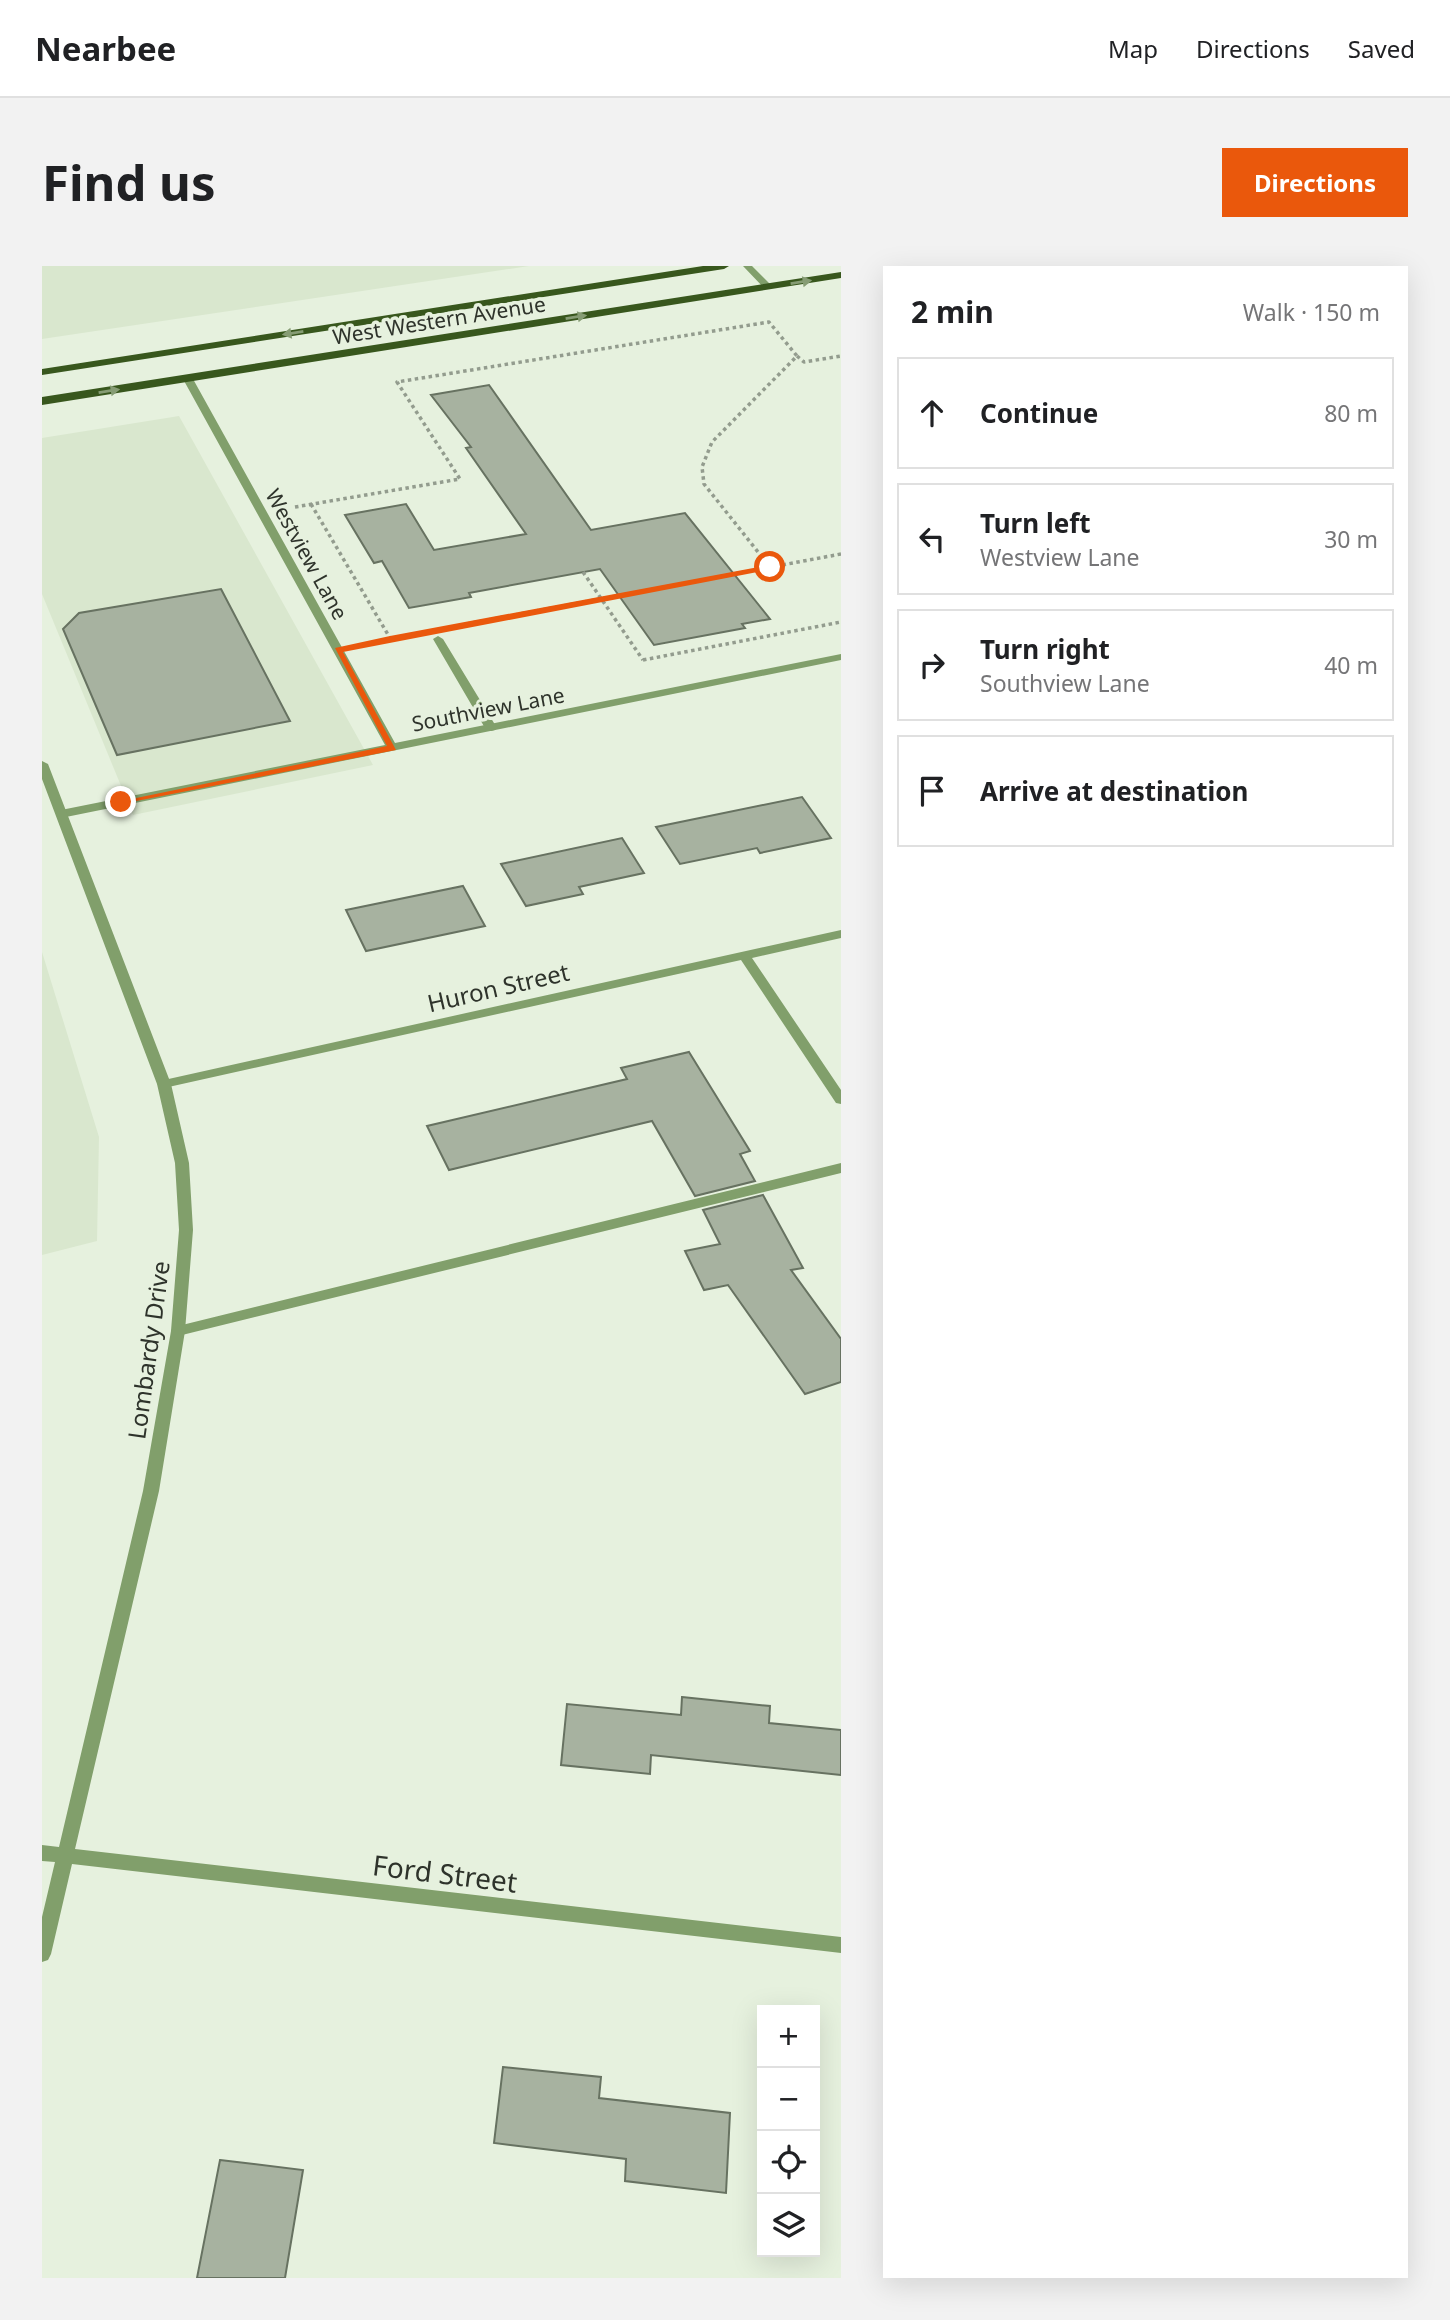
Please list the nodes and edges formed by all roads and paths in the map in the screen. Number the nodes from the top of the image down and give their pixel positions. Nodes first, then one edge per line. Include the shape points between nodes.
1 (724, 266) edge
2 (747, 266) edge
3 (841, 275) edge
4 (768, 287) junction
5 (797, 356) junction
6 (841, 356) edge
7 (42, 372) edge
8 (188, 379) junction
9 (42, 401) edge
10 (312, 504) junction
11 (261, 513) junction
12 (841, 554) edge
13 (770, 567) junction
14 (583, 572) dead end
15 (601, 598) junction
16 (841, 622) edge
17 (456, 626) dead end
18 (416, 633) dead end
19 (390, 638) junction
20 (438, 639) dead end
21 (338, 650) junction
22 (841, 656) edge
23 (643, 660) junction
24 (666, 693) junction
25 (491, 728) junction
26 (392, 748) junction
27 (42, 764) edge
28 (61, 814) junction
29 (841, 934) edge
30 (744, 955) junction
31 (164, 1084) junction
32 (841, 1100) edge
33 (841, 1168) edge
34 (178, 1331) junction
35 (42, 1853) edge
36 (67, 1856) junction
37 (841, 1945) edge
38 (42, 1954) edge

1 -> 7 main road, West Western Avenue
2 - 4 street
4 -> 3 main road, West Western Avenue
8 -> 4 main road, West Western Avenue
5 - 6 path via 804,362
5 - 10 path via 769,322 397,382 460,479
5 - 13 path via 712,442 702,467 704,484
9 -> 8 main road, West Western Avenue
8 - 11 street, Westview Lane
10 - 11 path
10 - 19 path
11 - 21 street, Westview Lane
12 - 13 path
13 - 15 path
14 - 15 path
15 - 17 path
15 - 23 path
16 - 23 path
18 - 19 path
19 - 21 path
20 - 25 street
21 - 26 street, Westview Lane
22 - 24 street, Southview Lane
23 - 24 path
24 - 25 street, Southview Lane
25 - 26 street, Southview Lane
26 - 28 street, Southview Lane
27 - 28 street, Lombardy Drive
28 - 31 street, Lombardy Drive
29 - 30 street, Huron Street
30 - 31 street, Huron Street
30 - 32 street
31 - 34 street, Lombardy Drive via 182,1163 186,1230
33 - 34 street
34 - 36 street, Lombardy Drive via 151,1491
35 - 36 street, Ford Street
36 - 37 street, Ford Street
36 - 38 street, Lombardy Drive

